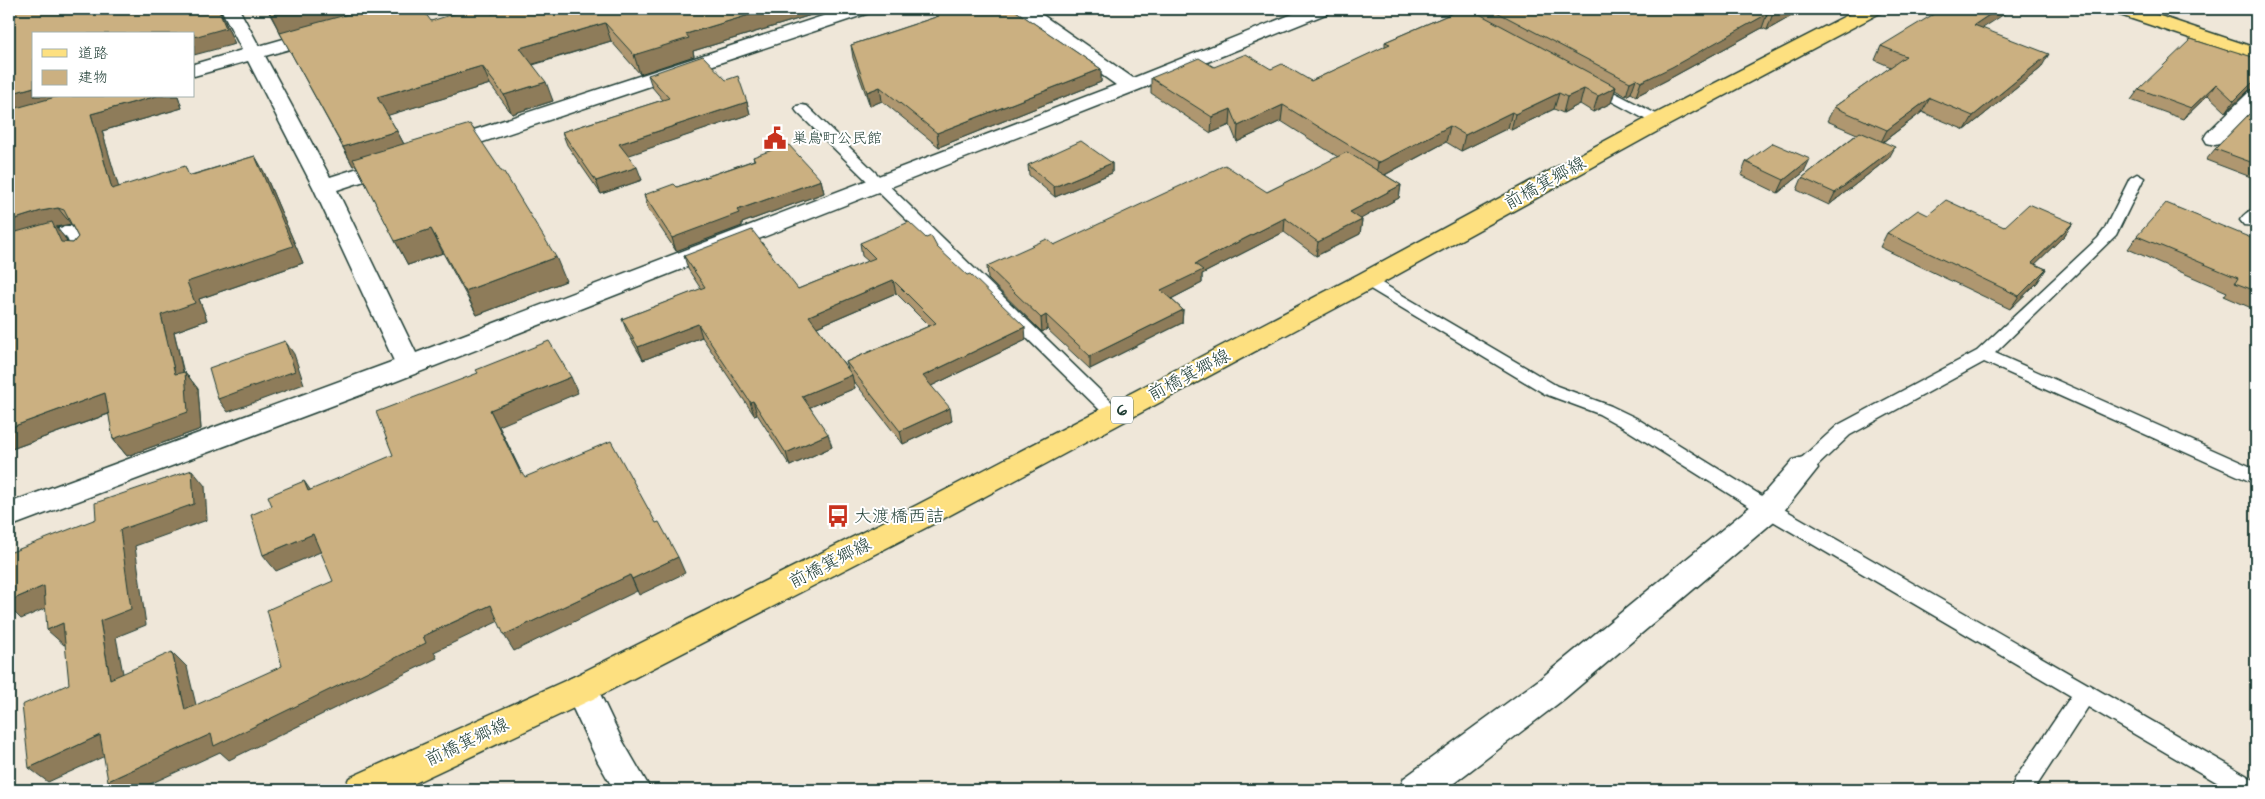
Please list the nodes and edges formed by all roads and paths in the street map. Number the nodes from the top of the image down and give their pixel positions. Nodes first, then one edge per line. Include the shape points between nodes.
1 (230, 9) edge
2 (862, 9) edge
3 (1022, 9) edge
4 (1321, 9) edge
5 (1449, 9) edge
6 (1872, 9) edge
7 (2121, 9) edge
8 (1484, 27) edge
9 (336, 30) edge
10 (252, 53) junction
11 (2256, 54) edge
12 (195, 70) edge
13 (1580, 79) edge
14 (1131, 86) junction
15 (2256, 96) edge
16 (802, 109) dead end
17 (1659, 121) junction
18 (2215, 138) dead end
19 (2137, 178) dead end
20 (878, 183) junction
21 (324, 187) junction
22 (9, 248) edge
23 (81, 255) edge
24 (1368, 280) junction
25 (1983, 355) junction
26 (409, 365) junction
27 (1114, 414) junction
28 (1803, 468) joint
29 (2256, 477) edge
30 (1768, 509) junction
31 (9, 515) edge
32 (581, 689) junction
33 (2085, 693) junction
34 (2022, 787) dead end
35 (362, 790) edge
36 (633, 790) edge
37 (1417, 790) edge
38 (2250, 790) edge

1 - 10 street
2 - 21 street
3 - 14 street
4 - 14 street
5 - 8 lane
6 - 17 main road, 前橋箕郷線 / 6
7 - 11 main road
9 - 10 street
10 - 12 street
10 - 21 street
13 - 17 lane
14 - 20 street
15 - 18 street
16 - 20 lane
17 - 24 main road, 前橋箕郷線 / 6
19 - 25 lane via 2103,241
20 - 26 street
20 - 27 lane
21 - 26 street
22 - 23 lane via 70,231
24 - 27 main road, 前橋箕郷線 / 6
24 - 30 lane via 1551,390 1630,423
25 - 28 lane via 1844,430
25 - 29 lane
26 - 31 street
27 - 32 main road, 前橋箕郷線 / 6 via 920,518
28 - 30 street
30 - 33 lane
30 - 37 street via 1552,689
32 - 35 main road, 前橋箕郷線 / 6
32 - 36 street via 610,751
33 - 34 lane
33 - 38 lane

